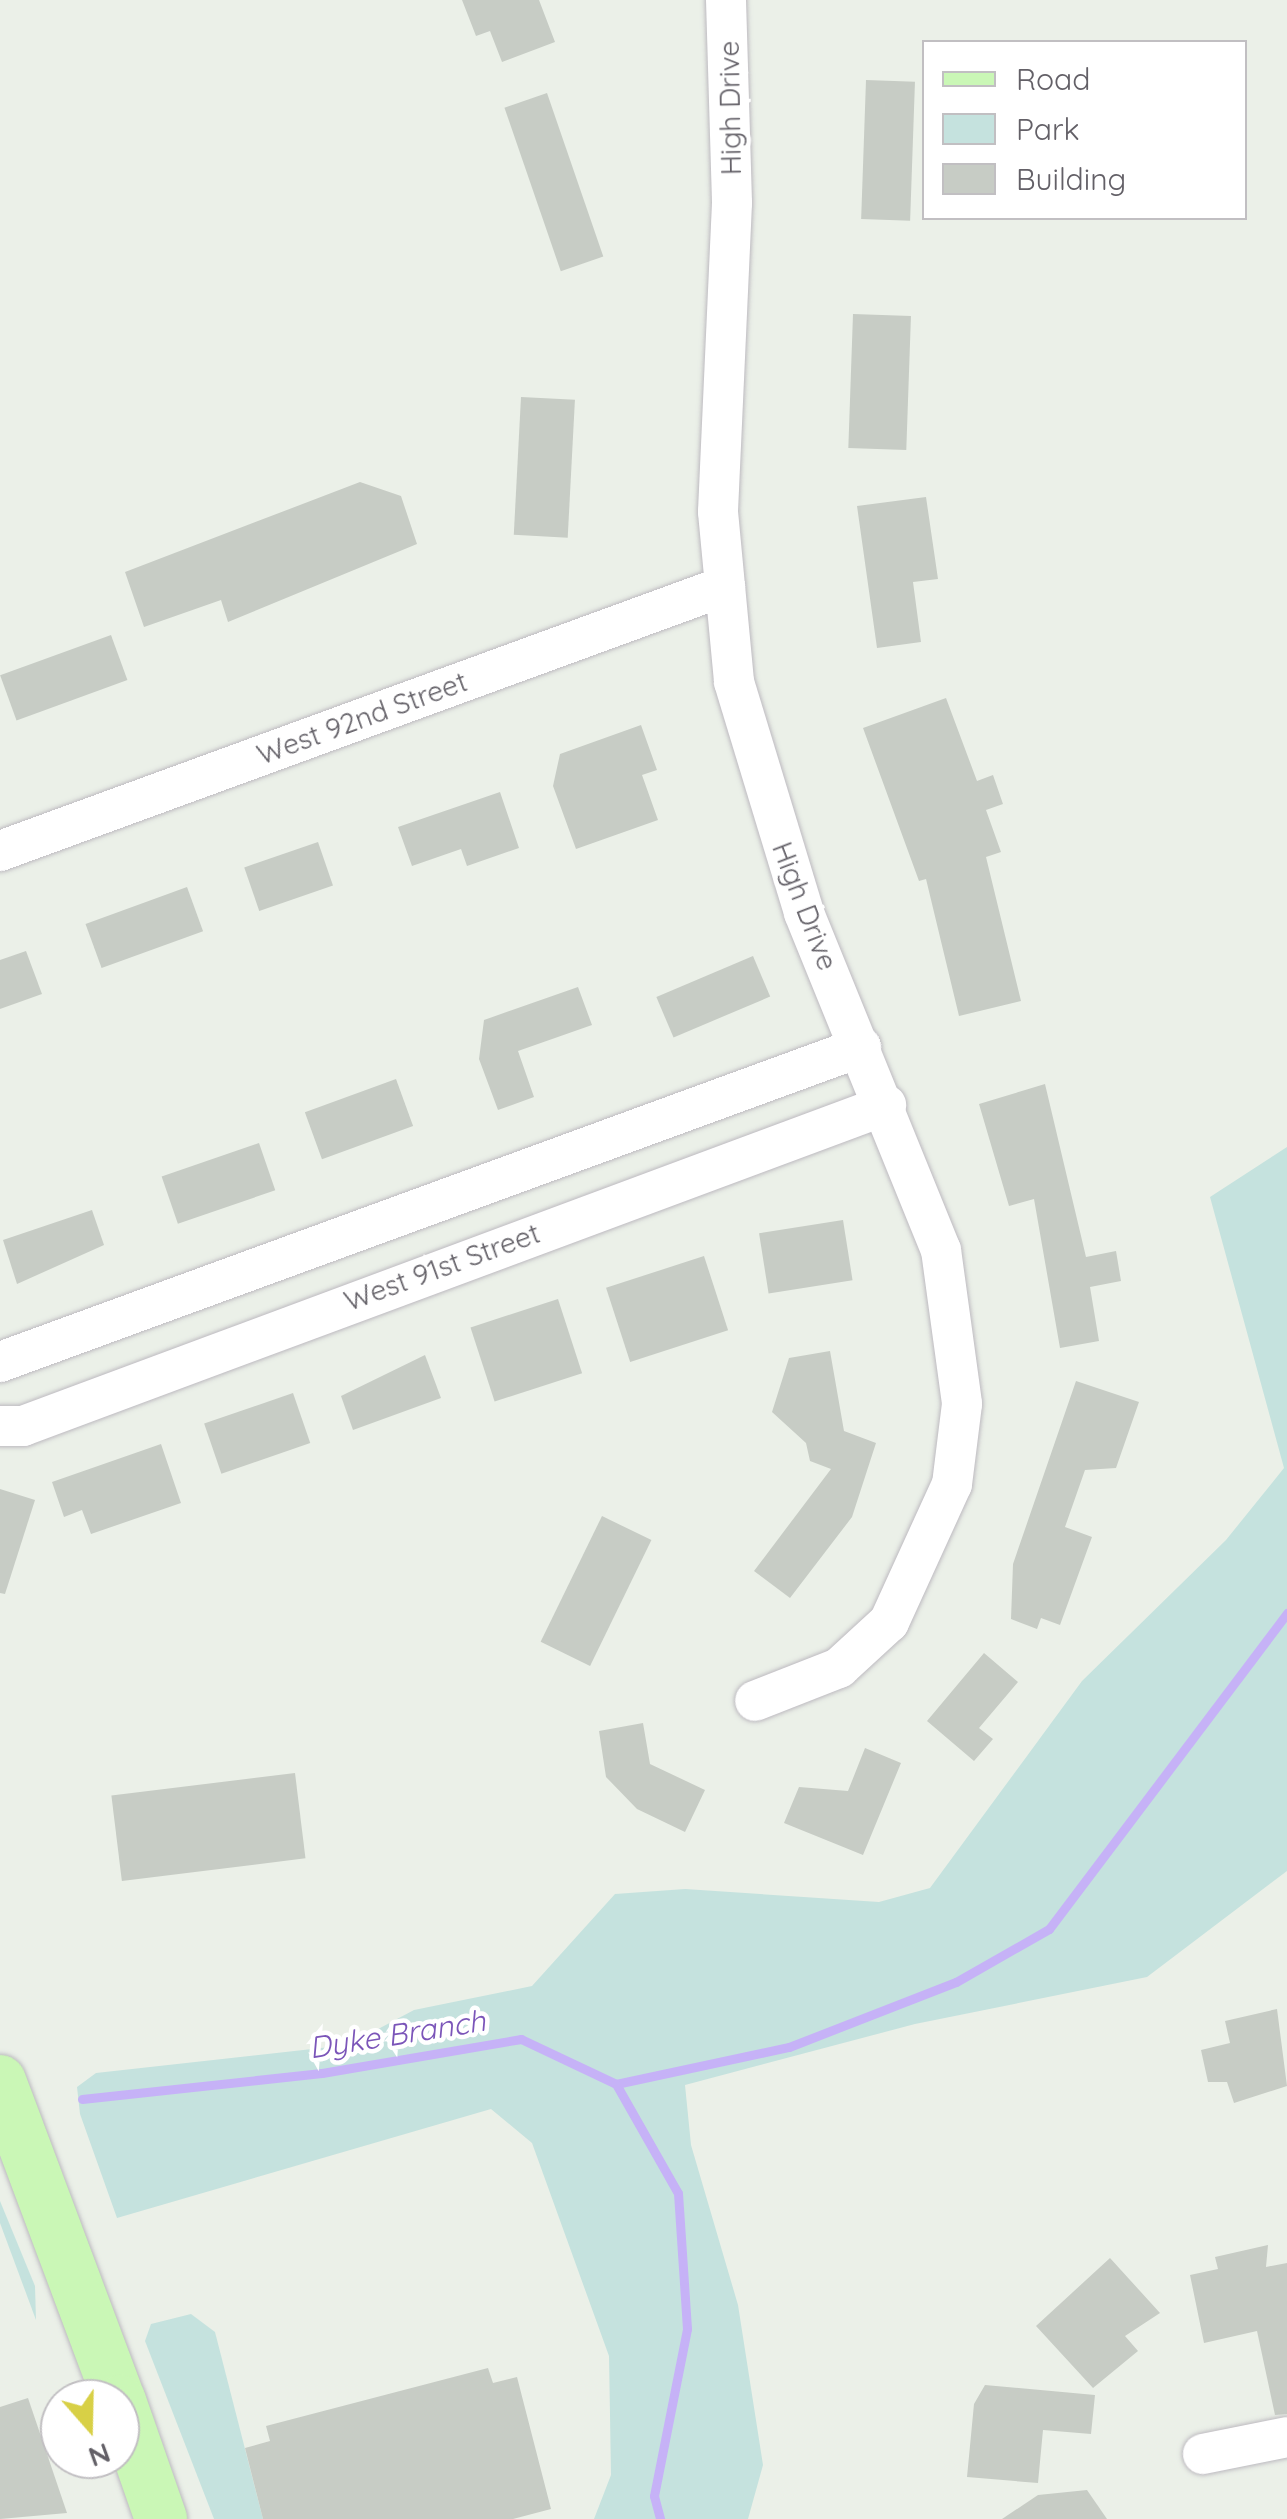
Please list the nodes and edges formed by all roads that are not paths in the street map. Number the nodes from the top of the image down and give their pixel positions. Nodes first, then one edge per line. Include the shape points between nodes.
1 (726, 0) edge
2 (724, 586) junction
3 (0, 851) edge
4 (861, 1047) junction
5 (886, 1105) junction
6 (0, 1362) edge
7 (0, 1426) edge
8 (754, 1701) dead end
9 (0, 2081) edge
10 (112, 2379) edge
11 (1287, 2437) edge
12 (1203, 2454) dead end
13 (140, 2457) edge
14 (162, 2519) edge

1 - 2 street, High Drive via 732,203 718,512
2 - 3 street, West 92nd Street
2 - 4 street, High Drive via 734,682 762,786
4 - 5 street, High Drive
4 - 6 street
5 - 7 street, West 91st Street via 23,1426
5 - 8 street, High Drive via 958,1320 961,1434 952,1484 889,1622 839,1668
9 - 10 main road
11 - 12 street
13 - 14 main road

